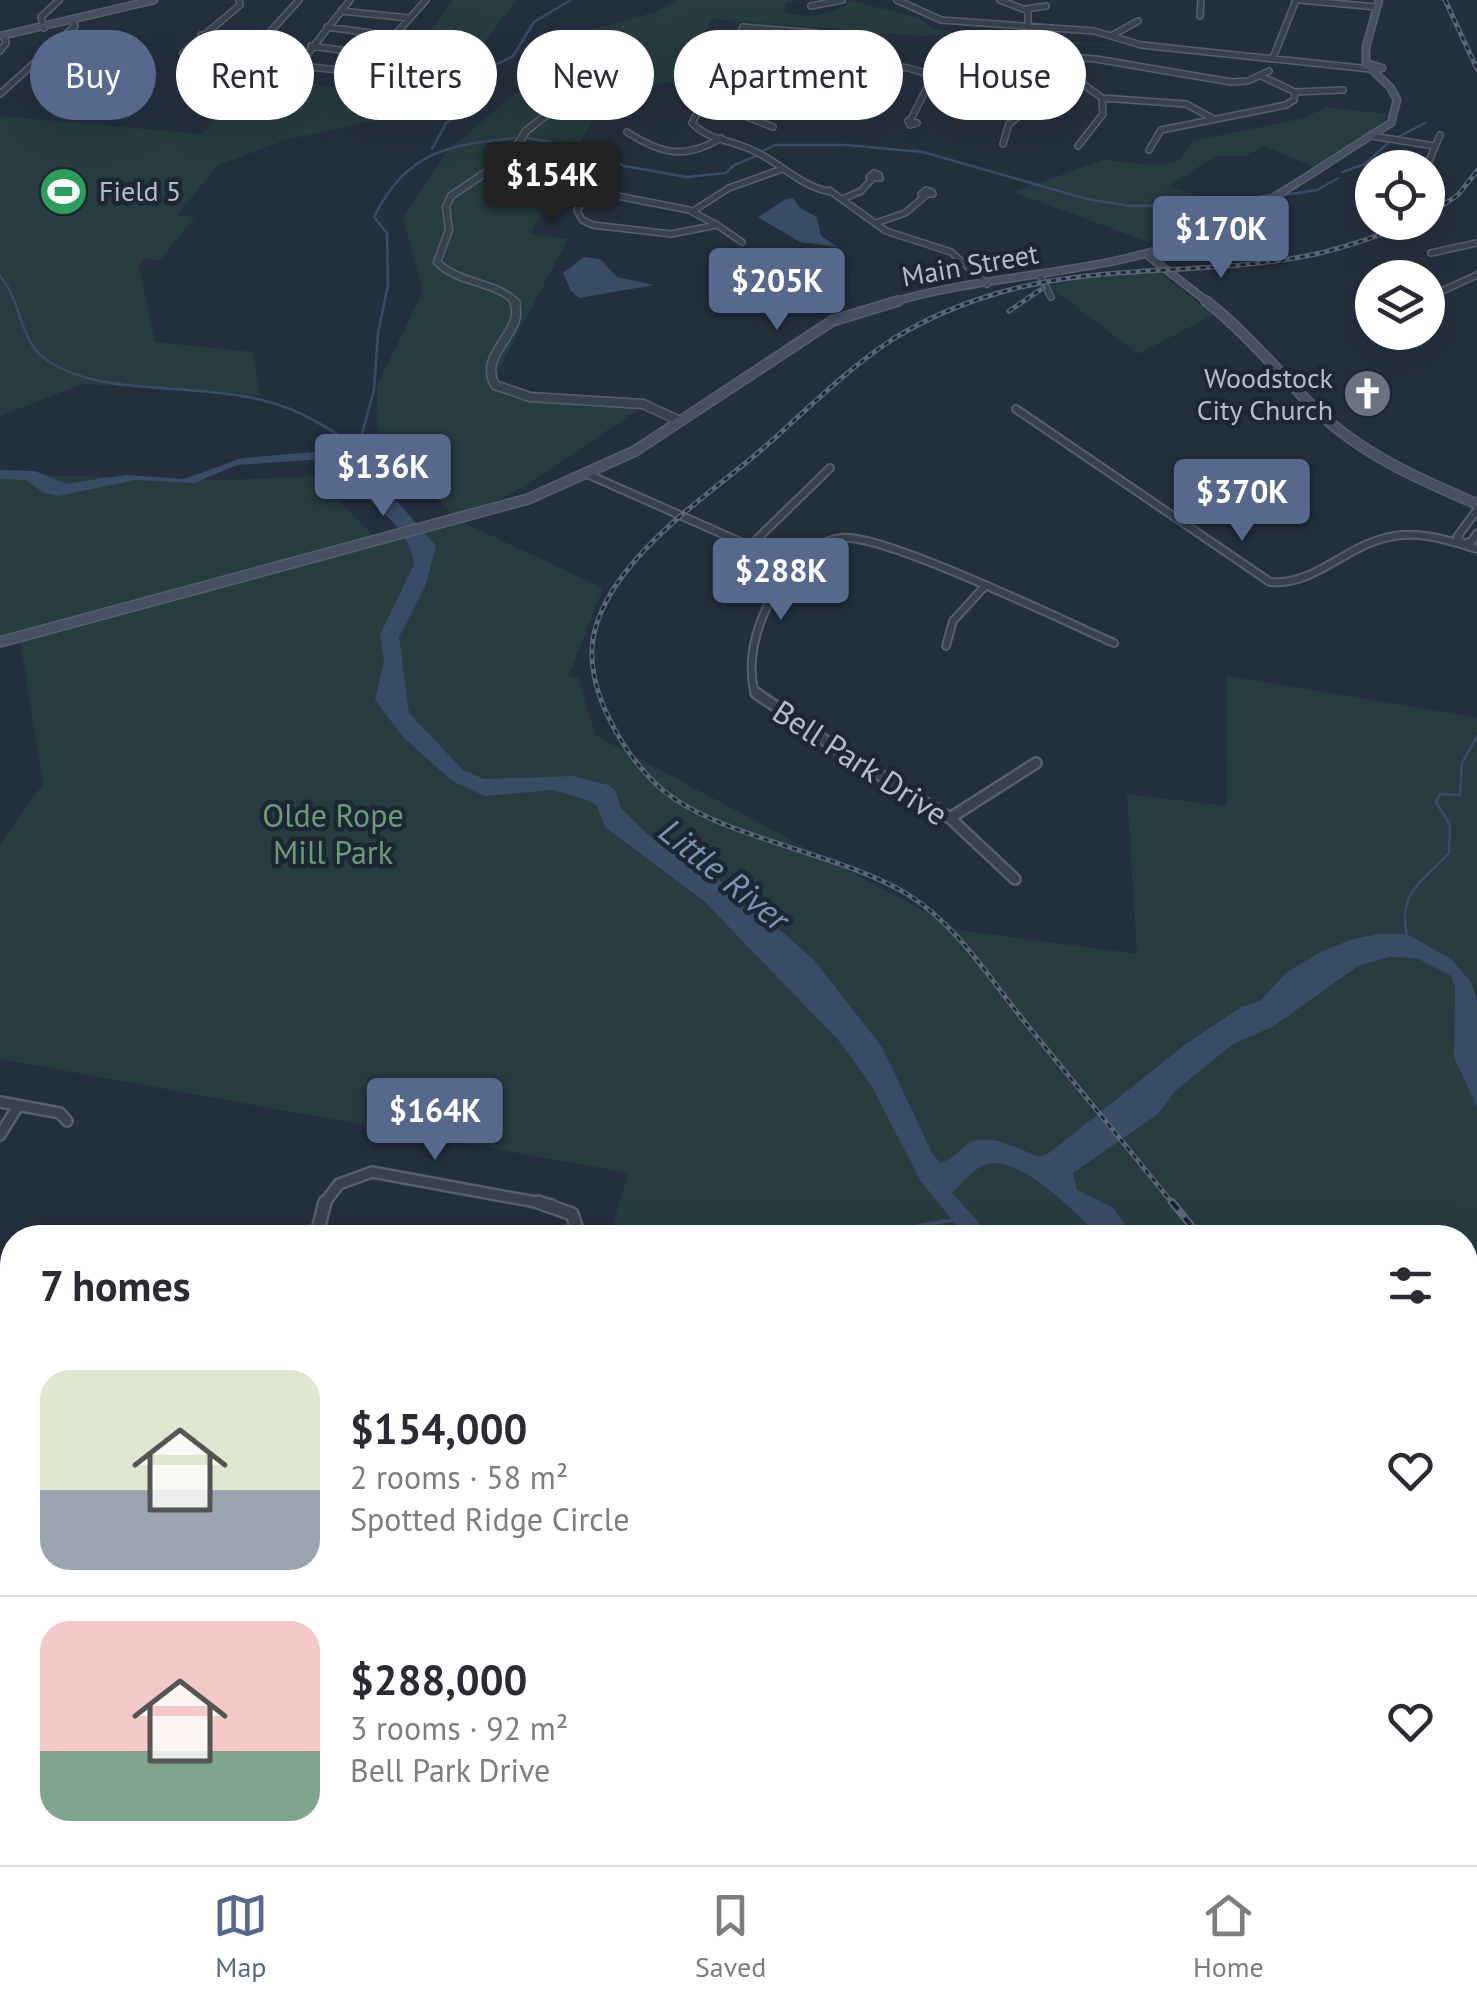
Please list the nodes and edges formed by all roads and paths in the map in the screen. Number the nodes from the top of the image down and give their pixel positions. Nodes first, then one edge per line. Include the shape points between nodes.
1 (59, 0) edge
2 (154, 0) edge
3 (238, 0) edge
4 (299, 0) edge
5 (350, 0) edge
6 (426, 0) edge
7 (842, 0) edge
8 (897, 0) edge
9 (1000, 0) edge
10 (1201, 0) edge
11 (1297, 0) edge
12 (1378, 4) edge
13 (811, 6) dead end
14 (1046, 6) dead end
15 (1026, 9) junction
16 (341, 11) junction
17 (1200, 16) dead end
18 (409, 18) junction
19 (1138, 20) dead end
20 (73, 21) junction
21 (1028, 26) junction
22 (44, 28) junction
23 (326, 28) junction
24 (207, 30) edge
25 (273, 30) edge
26 (343, 30) edge
27 (398, 30) edge
28 (740, 30) edge
29 (809, 30) edge
30 (2, 36) edge
31 (1111, 36) junction
32 (314, 42) edge
33 (0, 51) edge
34 (1272, 58) junction
35 (1086, 60) edge
36 (1373, 67) junction
37 (1263, 77) junction
38 (1086, 86) edge
39 (1343, 90) dead end
40 (923, 91) edge
41 (1295, 92) junction
42 (0, 94) edge
43 (1102, 98) junction
44 (1212, 118) junction
45 (540, 120) edge
46 (694, 120) edge
47 (757, 120) edge
48 (1014, 120) edge
49 (910, 121) dead end
50 (773, 126) dead end
51 (627, 132) dead end
52 (1440, 135) dead end
53 (1372, 136) junction
54 (720, 138) junction
55 (1003, 144) dead end
56 (1078, 146) dead end
57 (1436, 146) junction
58 (1150, 150) dead end
59 (1434, 150) edge
60 (782, 169) junction
61 (872, 179) dead end
62 (831, 192) joint
63 (924, 196) dead end
64 (845, 198) junction
65 (693, 211) junction
66 (876, 223) junction
67 (717, 225) junction
68 (742, 242) dead end
69 (1477, 243) edge
70 (1431, 252) dead end
71 (1150, 253) junction
72 (1040, 275) junction
73 (1477, 276) edge
74 (981, 285) junction
75 (1445, 290) edge
76 (1052, 297) dead end
77 (1016, 409) dead end
78 (680, 421) junction
79 (830, 468) dead end
80 (587, 474) junction
81 (1476, 506) edge
82 (1477, 532) edge
83 (1463, 544) junction
84 (750, 546) junction
85 (1477, 549) edge
86 (797, 567) junction
87 (984, 587) junction
88 (0, 642) edge
89 (1114, 643) dead end
90 (946, 646) dead end
91 (1036, 763) dead end
92 (950, 818) junction
93 (1014, 878) dead end
94 (0, 1102) edge
95 (18, 1106) junction
96 (67, 1121) dead end
97 (0, 1135) edge
98 (317, 1225) edge
99 (576, 1225) edge

1 - 22 street via 41,17
2 - 20 main road
3 - 24 street via 240,6
4 - 25 street
5 - 16 street
6 - 18 street
7 - 13 street
8 - 21 street via 941,20
9 - 15 street
10 - 17 street
11 - 12 street
11 - 34 street
12 - 36 main road, Main Street via 1367,53
14 - 15 street
15 - 21 street
16 - 18 street
16 - 23 street
18 - 27 street
19 - 31 street
20 - 22 main road
20 - 42 street
21 - 31 street
22 - 30 main road
23 - 26 street
23 - 32 street
28 - 29 street
30 - 33 street
31 - 34 street
34 - 36 street
34 - 37 street
35 - 37 street via 1230,82
36 - 53 main road, Main Street via 1396,95 1398,110
37 - 41 street
38 - 43 street
39 - 41 street
40 - 49 street
41 - 44 street via 1286,105
43 - 44 street via 1186,104
43 - 56 street via 1099,123
44 - 58 street via 1161,130
45 - 78 street via 510,156 451,196 446,207 450,230 437,262 453,276 500,288 517,303 518,318 490,378 512,394 646,405
46 - 54 street via 692,126
47 - 50 street
48 - 55 street
51 - 54 street via 684,156
52 - 57 street
53 - 57 street
53 - 71 main road, Main Street via 1222,225
54 - 60 street
57 - 59 street
60 - 62 street
60 - 65 street via 729,188
61 - 64 street
62 - 64 street
63 - 66 street via 906,213
64 - 66 street
65 - 67 street
65 - 67 street via 592,191 576,219 672,234
66 - 74 street via 946,250
67 - 68 street
69 - 70 street
71 - 72 main road, Main Street
71 - 81 main road via 1245,324 1351,432
71 - 81 main road via 1238,326 1334,425 1378,457
72 - 74 main road, Main Street
72 - 76 street
73 - 75 street
74 - 78 main road, Main Street via 832,321
77 - 83 street via 1270,582 1290,584 1390,534 1428,534
78 - 80 main road, Main Street
79 - 84 street
80 - 84 street
80 - 88 main road, Main Street via 456,520
81 - 83 street via 1457,537
82 - 83 street
83 - 85 street
84 - 86 street
86 - 87 street, Bell Park Drive via 830,540 852,538
86 - 92 street, Bell Park Drive via 764,614 750,666 754,691
87 - 89 street, Bell Park Drive
87 - 90 street via 955,618
91 - 92 street
92 - 93 street, Bell Park Drive
94 - 95 street
95 - 96 street
95 - 97 street
98 - 99 street via 336,1184 372,1172 555,1205 572,1214

